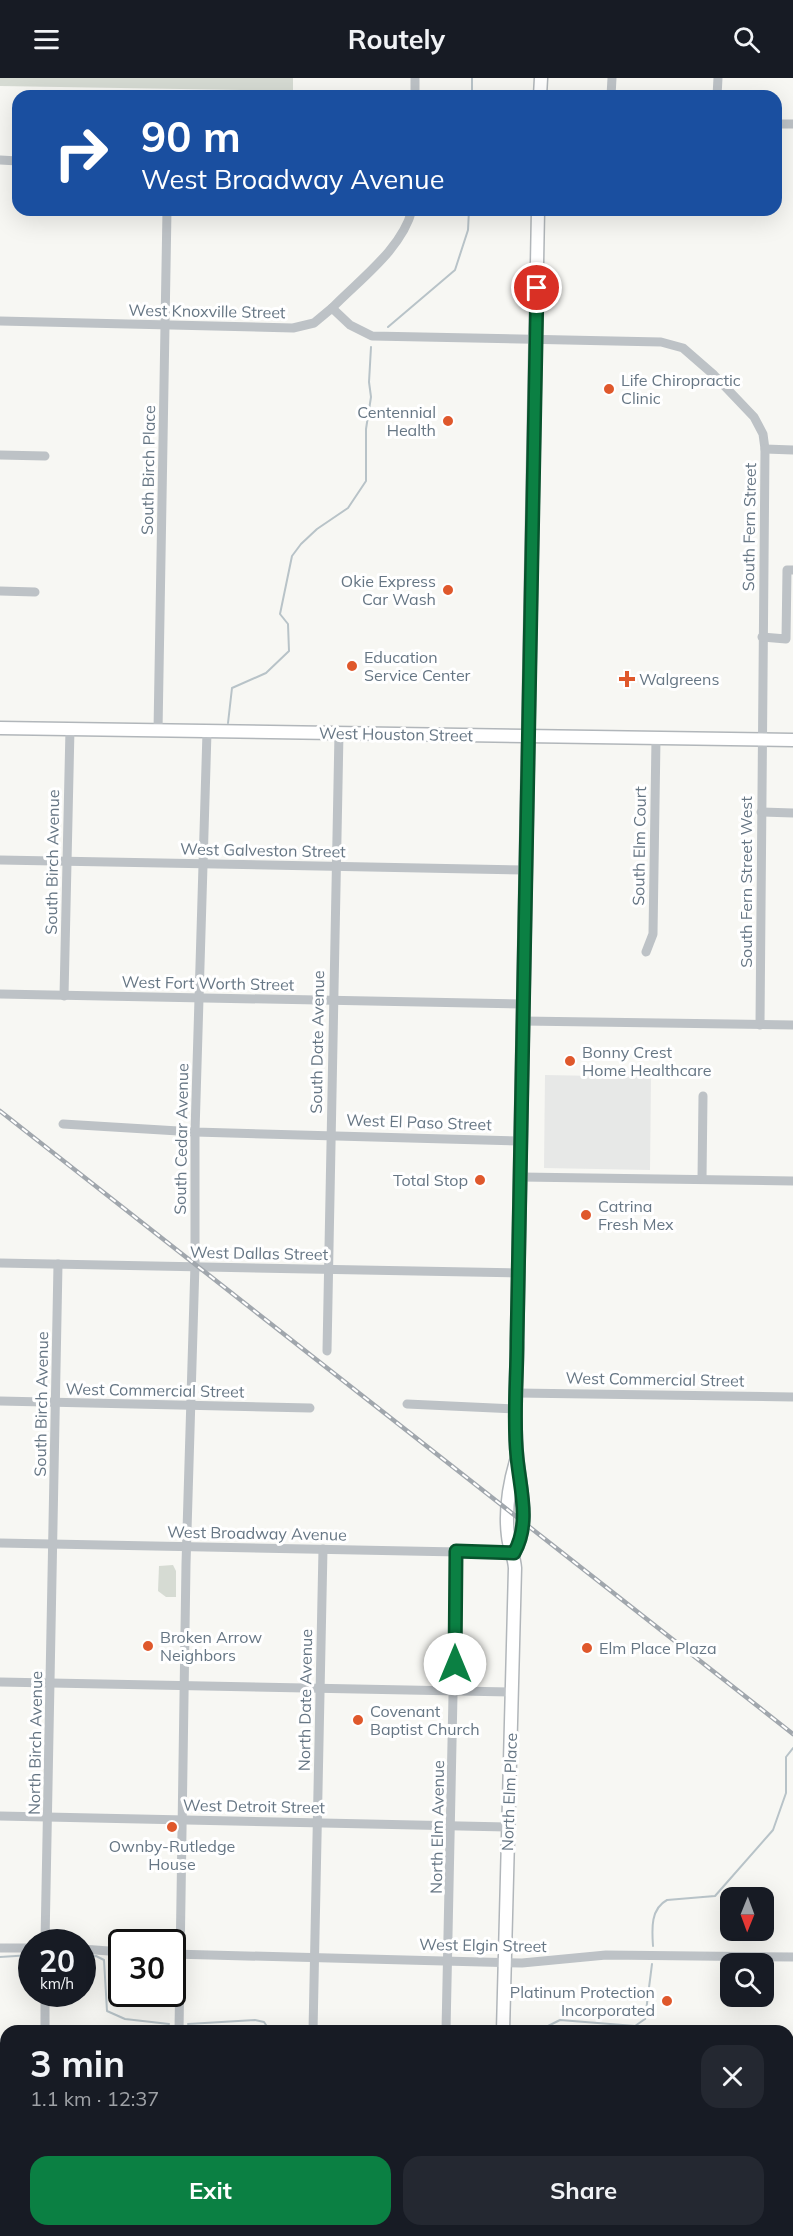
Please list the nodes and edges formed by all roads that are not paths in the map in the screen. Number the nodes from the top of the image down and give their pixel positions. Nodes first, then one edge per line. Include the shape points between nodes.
1 (167, 216) edge
2 (410, 216) edge
3 (538, 216) edge
4 (332, 308) junction
5 (0, 321) edge
6 (165, 325) junction
7 (536, 340) junction
8 (765, 449) junction
9 (793, 450) edge
10 (0, 455) edge
11 (45, 456) dead end
12 (793, 570) edge
13 (0, 591) edge
14 (35, 592) dead end
15 (762, 638) junction
16 (0, 728) edge
17 (70, 729) junction
18 (158, 731) junction
19 (207, 732) junction
20 (339, 734) junction
21 (528, 737) junction
22 (656, 739) junction
23 (761, 739) junction
24 (793, 740) edge
25 (761, 812) junction
26 (793, 813) edge
27 (0, 860) edge
28 (67, 861) junction
29 (202, 864) junction
30 (336, 866) junction
31 (526, 870) junction
32 (646, 951) dead end
33 (0, 994) edge
34 (64, 996) junction
35 (199, 999) junction
36 (333, 1001) junction
37 (524, 1004) junction
38 (523, 1022) junction
39 (760, 1025) junction
40 (793, 1025) edge
41 (703, 1096) dead end
42 (63, 1124) dead end
43 (195, 1132) junction
44 (330, 1135) junction
45 (521, 1141) junction
46 (521, 1177) junction
47 (702, 1179) junction
48 (793, 1181) edge
49 (0, 1263) edge
50 (58, 1264) junction
51 (195, 1267) junction
52 (329, 1269) junction
53 (518, 1273) junction
54 (327, 1351) dead end
55 (517, 1393) junction
56 (793, 1396) edge
57 (0, 1401) edge
58 (56, 1403) junction
59 (407, 1404) dead end
60 (191, 1406) junction
61 (310, 1408) dead end
62 (517, 1408) junction
63 (0, 1543) edge
64 (53, 1544) junction
65 (187, 1547) junction
66 (323, 1549) junction
67 (456, 1551) junction
68 (514, 1553) junction
69 (0, 1682) edge
70 (51, 1682) junction
71 (185, 1686) junction
72 (320, 1688) junction
73 (454, 1690) junction
74 (512, 1692) junction
75 (0, 1816) edge
76 (48, 1817) junction
77 (183, 1820) junction
78 (318, 1822) junction
79 (452, 1825) junction
80 (507, 1827) junction
81 (45, 1929) edge
82 (177, 1929) edge
83 (0, 1948) edge
84 (18, 1948) edge
85 (186, 1954) edge
86 (314, 1957) junction
87 (793, 1957) edge
88 (448, 1960) junction
89 (504, 1962) junction
90 (45, 2007) edge
91 (178, 2007) edge
92 (45, 2025) edge
93 (179, 2025) edge
94 (313, 2025) edge
95 (446, 2025) edge
96 (503, 2025) edge

1 - 6 street, South Birch Place
2 - 4 street via 396,241
3 - 7 main road, North Elm Place
4 - 6 street, West Knoxville Street via 320,320 300,328
4 - 7 street via 350,325 372,336
5 - 6 street, West Knoxville Street
6 - 18 street, South Birch Place
7 - 8 street, South Fern Street via 661,342 683,348 754,417
7 - 21 main road, North Elm Place
8 - 9 street
8 - 15 street, South Fern Street
10 - 11 street
12 - 15 street via 787,570 786,639
13 - 14 street
15 - 23 street, South Fern Street
16 - 17 main road, West Houston Street
17 - 18 main road, West Houston Street
17 - 28 street, South Birch Avenue
18 - 19 main road, West Houston Street
19 - 20 main road, West Houston Street
19 - 29 street, South Cedar Avenue
20 - 21 main road, West Houston Street
20 - 30 street, South Date Avenue
21 - 22 main road, West Houston Street
21 - 31 main road, North Elm Place
22 - 23 main road, West Houston Street
22 - 32 street, South Elm Court via 653,934
23 - 24 main road, West Houston Street
23 - 25 street, South Fern Street West
25 - 26 street
25 - 39 street, South Fern Street West
27 - 28 street, West Galveston Street
28 - 29 street, West Galveston Street
28 - 34 street, South Birch Avenue
29 - 30 street, West Galveston Street
29 - 35 street, South Cedar Avenue
30 - 31 street, West Galveston Street
30 - 36 street, South Date Avenue
31 - 37 main road, North Elm Place
33 - 34 street, West Fort Worth Street
34 - 35 street, West Fort Worth Street
35 - 36 street, West Fort Worth Street
35 - 43 street, South Cedar Avenue
36 - 37 street, West Fort Worth Street
36 - 44 street, South Date Avenue
37 - 38 main road, North Elm Place
38 - 39 street
38 - 45 main road, North Elm Place
39 - 40 street
41 - 47 street
42 - 43 street, West El Paso Street
43 - 44 street, West El Paso Street
43 - 51 street, South Cedar Avenue
44 - 45 street, West El Paso Street
44 - 52 street, South Date Avenue
45 - 46 main road, North Elm Place
46 - 47 street
46 - 53 main road, North Elm Place
47 - 48 street
49 - 50 street, West Dallas Street
50 - 51 street, West Dallas Street
50 - 58 street, South Birch Avenue
51 - 52 street, West Dallas Street
51 - 60 street, South Cedar Avenue
52 - 53 street, West Dallas Street
52 - 54 street, South Date Avenue
53 - 55 main road, North Elm Place
55 - 56 street, West Commercial Street
55 - 62 main road, North Elm Place
57 - 58 street, West Commercial Street
58 - 60 street, West Commercial Street
58 - 64 street, South Birch Avenue
59 - 62 street
60 - 61 street, West Commercial Street
60 - 65 street, South Cedar Avenue
62 - 68 main road, North Elm Place via 523,1522 522,1539
63 - 64 street, West Broadway Avenue
64 - 65 street, West Broadway Avenue
64 - 70 street, North Birch Avenue
65 - 66 street, West Broadway Avenue
65 - 71 street, South Cedar Avenue
66 - 67 street, West Broadway Avenue
66 - 72 street, North Date Avenue
67 - 68 street, West Broadway Avenue
67 - 73 street, North Elm Avenue
68 - 74 main road, North Elm Place
69 - 70 street
70 - 71 street
70 - 76 street, North Birch Avenue
71 - 72 street
71 - 77 street, South Cedar Avenue
72 - 73 street
72 - 78 street, North Date Avenue
73 - 74 street
73 - 79 street, North Elm Avenue
74 - 80 main road, North Elm Place
75 - 76 street, West Detroit Street
76 - 77 street, West Detroit Street
76 - 81 street, North Birch Avenue
77 - 78 street, West Detroit Street
77 - 82 street, South Cedar Avenue
78 - 79 street, West Detroit Street
78 - 86 street, North Date Avenue
79 - 80 street, West Detroit Street
79 - 88 street, North Elm Avenue
80 - 89 main road, North Elm Place
83 - 84 street
85 - 86 street, West Elgin Street
86 - 88 street, West Elgin Street
86 - 94 street, North Date Avenue
87 - 89 street, West Elgin Street via 606,1955
88 - 89 street, West Elgin Street
88 - 95 street, North Elm Avenue
89 - 96 main road, North Elm Place
90 - 92 street
91 - 93 street, South Cedar Avenue

